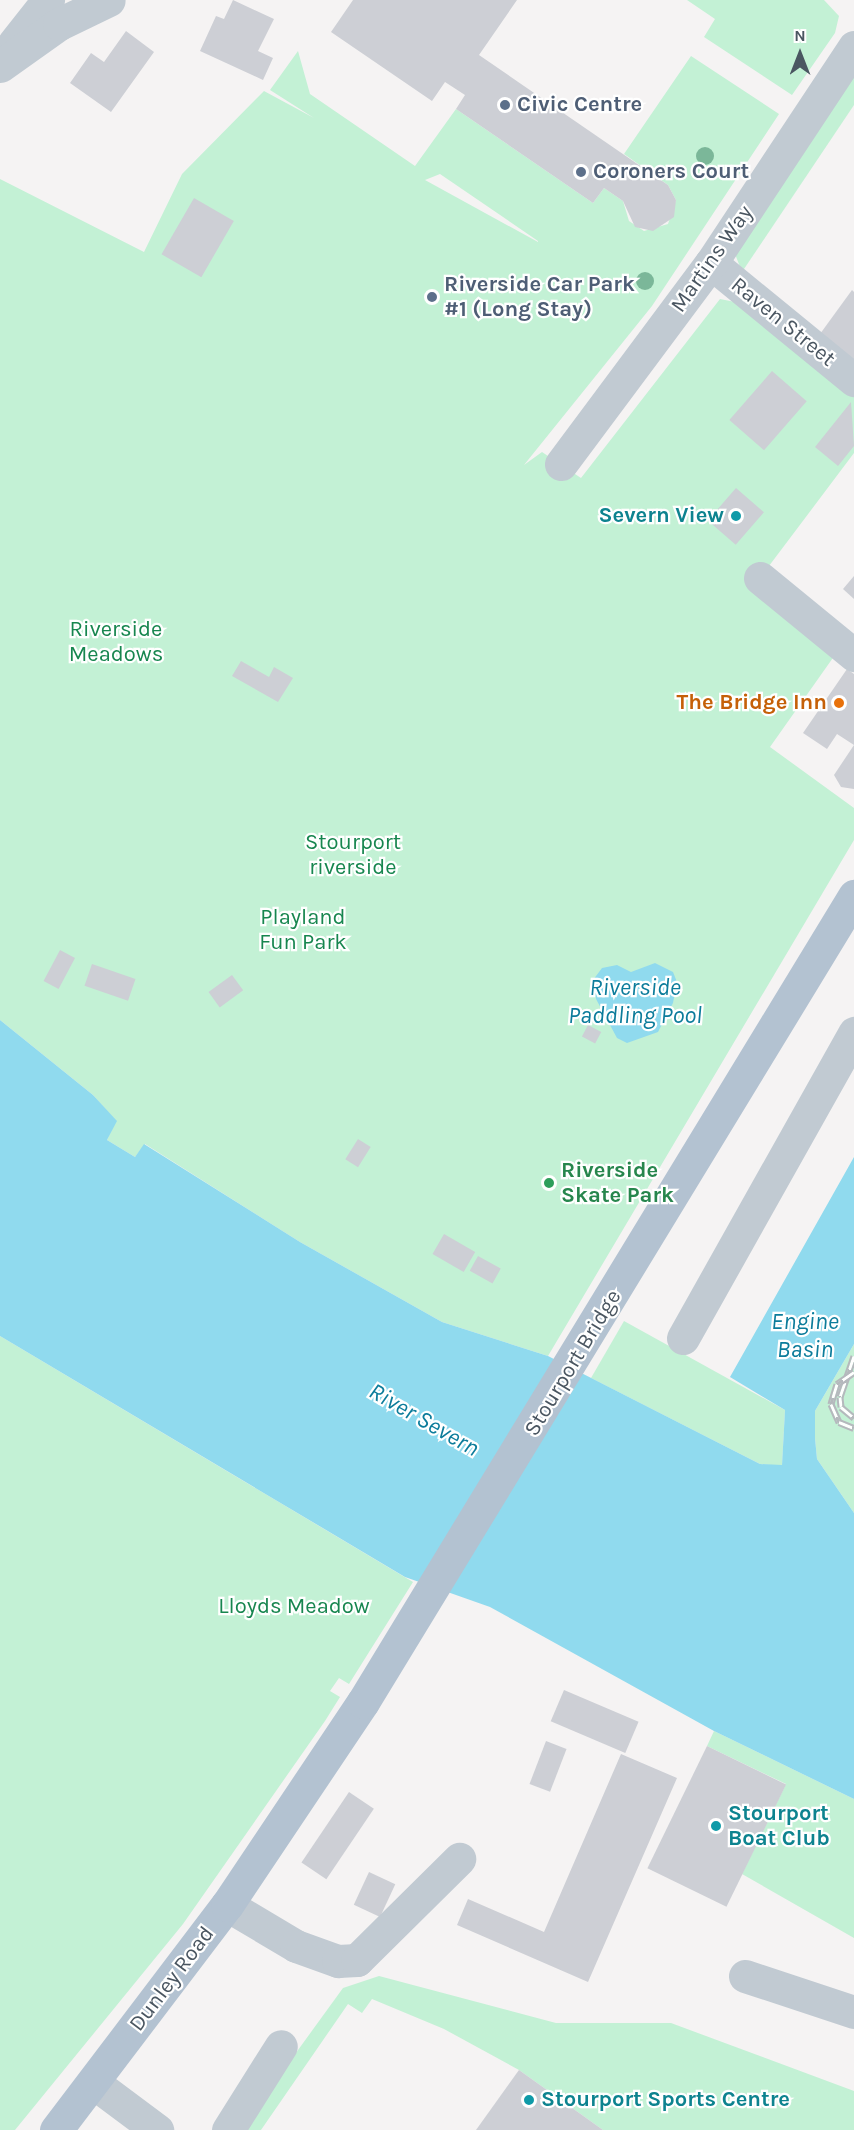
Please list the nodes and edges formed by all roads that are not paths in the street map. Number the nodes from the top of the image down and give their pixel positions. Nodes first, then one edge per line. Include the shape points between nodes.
1 (48, 0) edge
2 (109, 0) edge
3 (854, 47) edge
4 (0, 63) edge
5 (711, 263) junction
6 (854, 380) edge
7 (561, 464) dead end
8 (760, 578) dead end
9 (854, 655) edge
10 (854, 896) edge
11 (854, 1033) edge
12 (683, 1338) dead end
13 (283, 1824) joint
14 (459, 1858) dead end
15 (227, 1905) junction
16 (745, 1976) dead end
17 (854, 2012) edge
18 (281, 2046) dead end
19 (94, 2083) junction
20 (56, 2130) edge
21 (157, 2130) edge
22 (228, 2130) edge

1 - 4 street
2 - 4 street via 58,24
3 - 5 street, Martins Way
5 - 6 street, Raven Street
5 - 7 street, Martins Way
8 - 9 street
10 - 13 main road, Stourport Bridge via 576,1359
11 - 12 street
13 - 15 main road, Dunley Road
14 - 15 street via 357,1960 338,1961 296,1946
15 - 19 main road, Dunley Road
16 - 17 street
18 - 22 street
19 - 20 main road, Dunley Road
19 - 21 street

